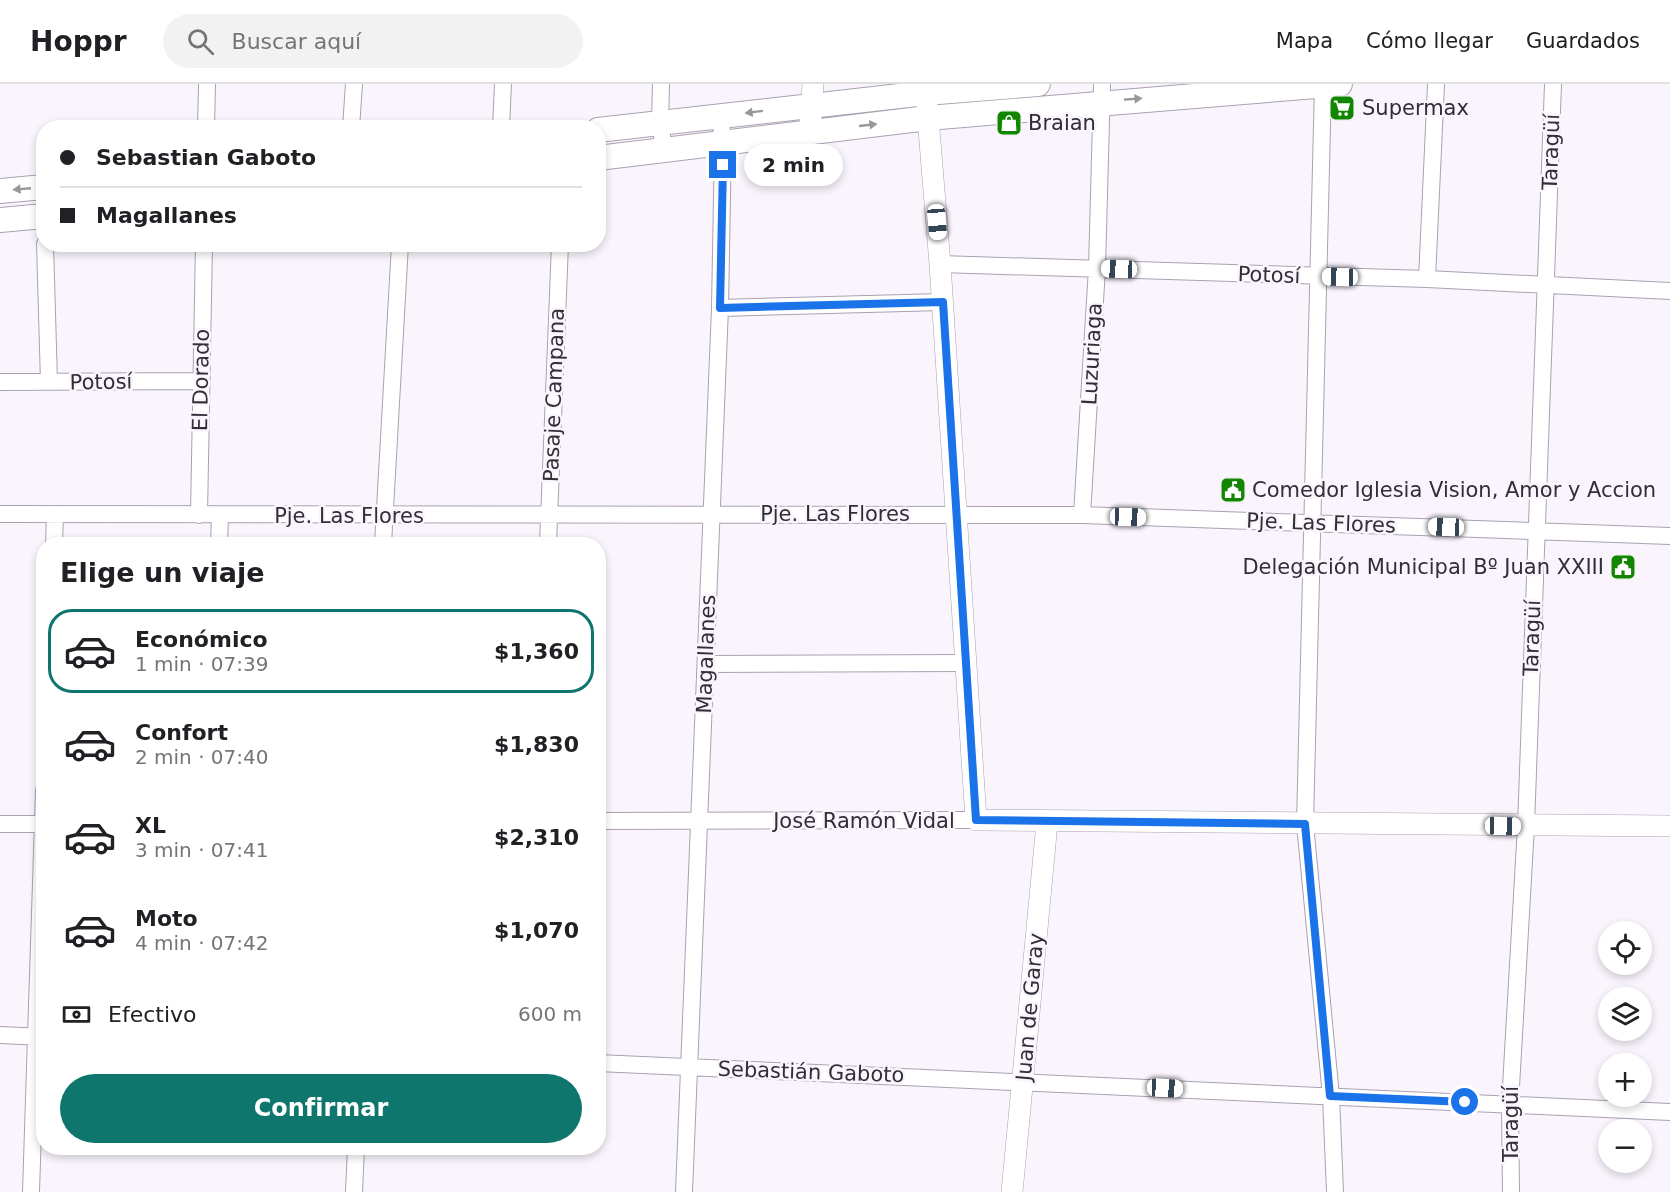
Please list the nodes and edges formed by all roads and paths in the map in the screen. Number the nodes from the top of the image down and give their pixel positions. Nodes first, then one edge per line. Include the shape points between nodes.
1 (207, 84) edge
2 (354, 84) edge
3 (503, 84) edge
4 (661, 84) edge
5 (1038, 84) edge
6 (1436, 84) edge
7 (1553, 84) edge
8 (1329, 85) edge
9 (926, 93) junction
10 (1103, 93) edge
11 (812, 95) edge
12 (720, 116) junction
13 (928, 118) junction
14 (206, 120) edge
15 (352, 120) edge
16 (501, 120) edge
17 (660, 123) junction
18 (606, 129) edge
19 (810, 131) junction
20 (723, 141) junction
21 (664, 149) junction
22 (606, 157) edge
23 (36, 188) edge
24 (0, 191) edge
25 (36, 217) edge
26 (0, 220) edge
27 (45, 252) edge
28 (204, 252) edge
29 (400, 252) edge
30 (560, 252) edge
31 (940, 264) junction
32 (1097, 268) junction
33 (1318, 277) junction
34 (1427, 279) junction
35 (1547, 286) junction
36 (1670, 291) edge
37 (943, 302) junction
38 (720, 308) junction
39 (201, 381) junction
40 (0, 382) edge
41 (49, 382) junction
42 (0, 514) edge
43 (550, 514) junction
44 (711, 514) junction
45 (955, 514) junction
46 (55, 515) junction
47 (199, 515) junction
48 (220, 516) junction
49 (384, 516) junction
50 (1082, 516) junction
51 (1310, 522) junction
52 (1536, 531) junction
53 (1670, 536) edge
54 (54, 537) edge
55 (219, 537) edge
56 (383, 537) edge
57 (548, 537) edge
58 (966, 663) junction
59 (706, 664) junction
60 (976, 820) junction
61 (606, 821) edge
62 (697, 822) junction
63 (1047, 823) junction
64 (0, 824) edge
65 (1305, 824) junction
66 (36, 825) edge
67 (1526, 826) junction
68 (1670, 826) edge
69 (0, 1035) edge
70 (36, 1037) edge
71 (606, 1063) edge
72 (690, 1067) junction
73 (1023, 1081) junction
74 (1330, 1096) junction
75 (1510, 1104) junction
76 (36, 1106) edge
77 (1670, 1112) edge
78 (356, 1155) edge
79 (31, 1192) edge
80 (354, 1192) edge
81 (684, 1192) edge
82 (1012, 1192) edge
83 (1335, 1192) edge
84 (1511, 1192) edge

1 - 14 street
2 - 15 street
3 - 16 street
4 - 17 street
5 - 9 main road
6 - 34 street
7 - 35 street, Taragüí
10 -> 8 main road
8 - 33 street
9 - 11 main road
9 - 13 street
10 - 13 main road
10 - 32 street, Luzuriaga
11 -> 12 main road
11 - 19 street
12 - 17 main road
12 - 20 street, Magallanes
19 -> 13 main road
13 - 31 street
17 - 18 main road
17 - 21 street
19 - 20 main road
20 - 21 main road
20 - 38 street, Magallanes
21 - 22 main road
23 -> 24 main road
25 - 26 main road
27 - 41 street
28 - 39 street, El Dorado
29 - 49 street
30 - 43 street, Pasaje Campana
31 - 32 street, Potosí
31 - 37 street
32 - 33 street, Potosí
32 - 50 street, Luzuriaga
33 - 34 street, Potosí
33 - 51 street
34 - 35 street, Potosí
35 - 36 street, Potosí
35 - 52 street, Taragüí
37 - 38 street
37 - 45 street
38 - 44 street, Magallanes
39 - 41 street, Potosí
39 - 47 street, El Dorado
40 - 41 street, Potosí
42 - 46 street, Pje. Las Flores
43 - 44 street, Pje. Las Flores
43 - 49 street, Pje. Las Flores
43 - 57 street, Pasaje Campana
44 - 45 street, Pje. Las Flores
44 - 59 street, Magallanes
45 - 50 street, Pje. Las Flores
45 - 58 street
46 - 47 street, Pje. Las Flores
46 - 54 street
47 - 48 street, Pje. Las Flores
48 - 49 street, Pje. Las Flores
48 - 55 street
49 - 56 street
50 - 51 street, Pje. Las Flores
51 - 52 street, Pje. Las Flores
51 - 65 street
52 - 53 street, Pje. Las Flores
52 - 67 street, Taragüí
58 - 59 street
58 - 60 street
59 - 62 street, Magallanes
60 - 62 street, José Ramón Vidal
60 - 63 street, José Ramón Vidal
61 - 62 street, José Ramón Vidal
62 - 72 street, Magallanes
63 - 65 street, José Ramón Vidal
63 - 73 street, Juan de Garay
64 - 66 street
65 - 67 street, José Ramón Vidal
65 - 74 street
67 - 68 street, José Ramón Vidal
67 - 75 street, Taragüí
69 - 70 street
71 - 72 street, Sebastián Gaboto
72 - 73 street, Sebastián Gaboto
72 - 81 street, Magallanes
73 - 74 street, Sebastián Gaboto
73 - 82 street, Juan de Garay
74 - 75 street, Sebastián Gaboto
74 - 83 street
75 - 77 street, Sebastián Gaboto
75 - 84 street, Taragüí
76 - 79 street
78 - 80 street

